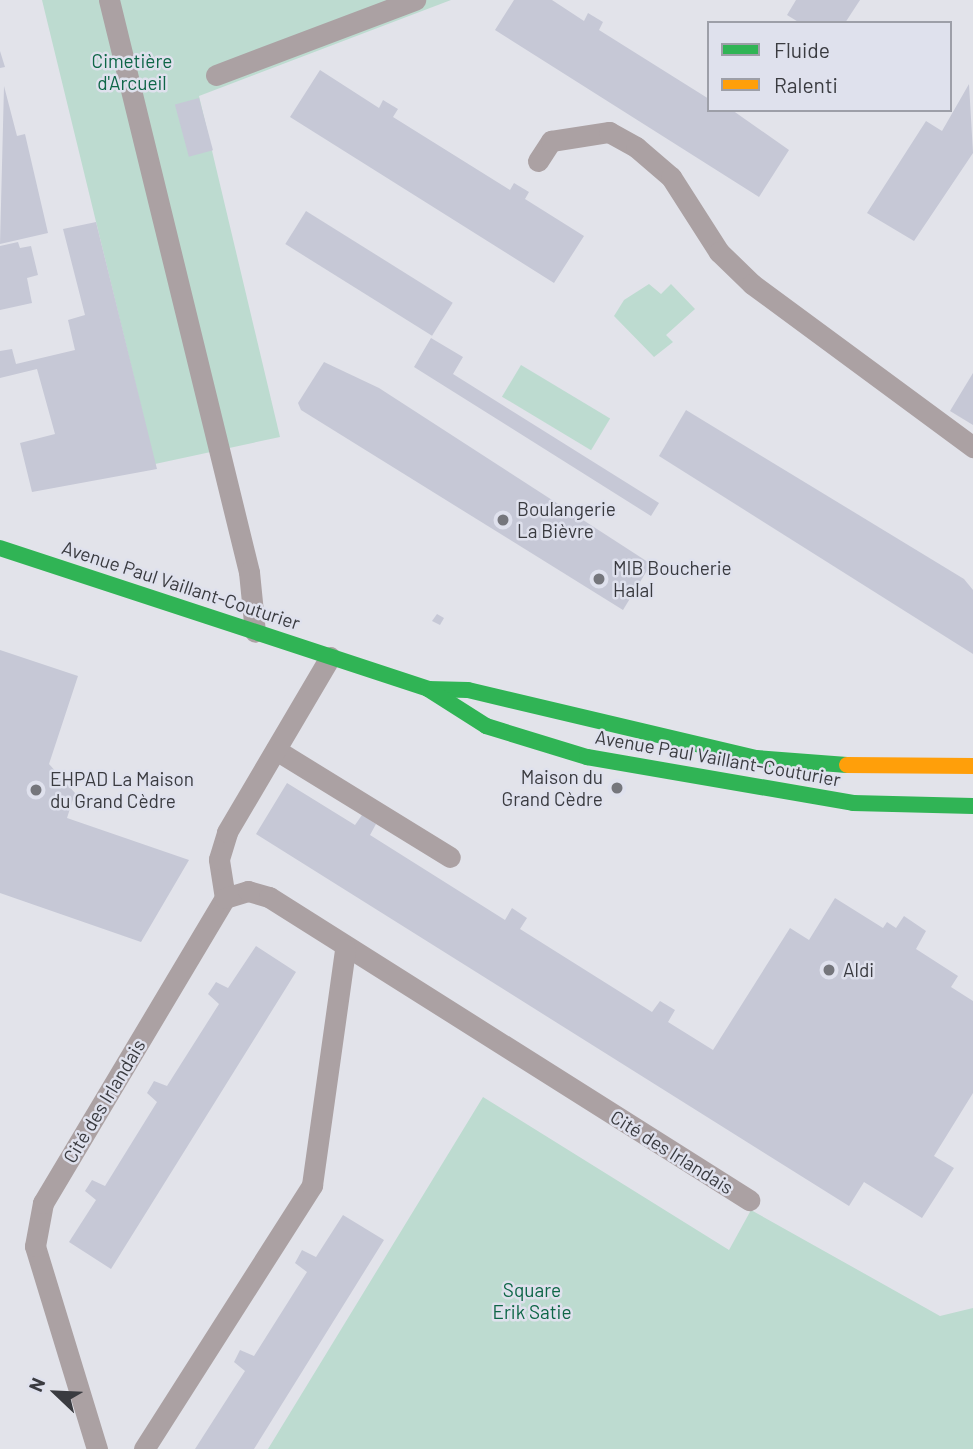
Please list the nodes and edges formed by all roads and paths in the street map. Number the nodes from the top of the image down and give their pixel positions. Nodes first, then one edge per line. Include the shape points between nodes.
1 (109, 0) edge
2 (415, 0) edge
3 (370, 8) edge
4 (216, 75) dead end
5 (538, 161) dead end
6 (973, 447) edge
7 (0, 548) edge
8 (255, 632) junction
9 (330, 657) junction
10 (428, 689) junction
11 (276, 750) junction
12 (973, 766) edge
13 (973, 806) edge
14 (450, 857) dead end
15 (225, 898) junction
16 (345, 949) junction
17 (749, 1200) dead end
18 (97, 1449) edge
19 (144, 1449) edge

1 - 8 lane via 249,572
2 - 3 lane
3 - 4 lane
5 - 6 lane via 551,141 609,132 636,147 671,177 719,252 752,284
7 - 8 main road, Avenue Paul Vaillant-Couturier
8 - 9 main road, Avenue Paul Vaillant-Couturier
9 - 10 main road, Avenue Paul Vaillant-Couturier
9 - 11 lane
10 - 12 main road, Avenue Paul Vaillant-Couturier via 468,690 756,758 867,768
10 - 13 main road, Avenue Paul Vaillant-Couturier via 486,726 587,757 853,803
11 - 14 lane
11 - 15 lane via 227,832 219,859
15 - 16 lane, Cité des Irlandais via 248,891 269,897
15 - 18 lane, Cité des Irlandais via 43,1203 35,1246
16 - 17 lane, Cité des Irlandais
16 - 19 lane via 312,1185

